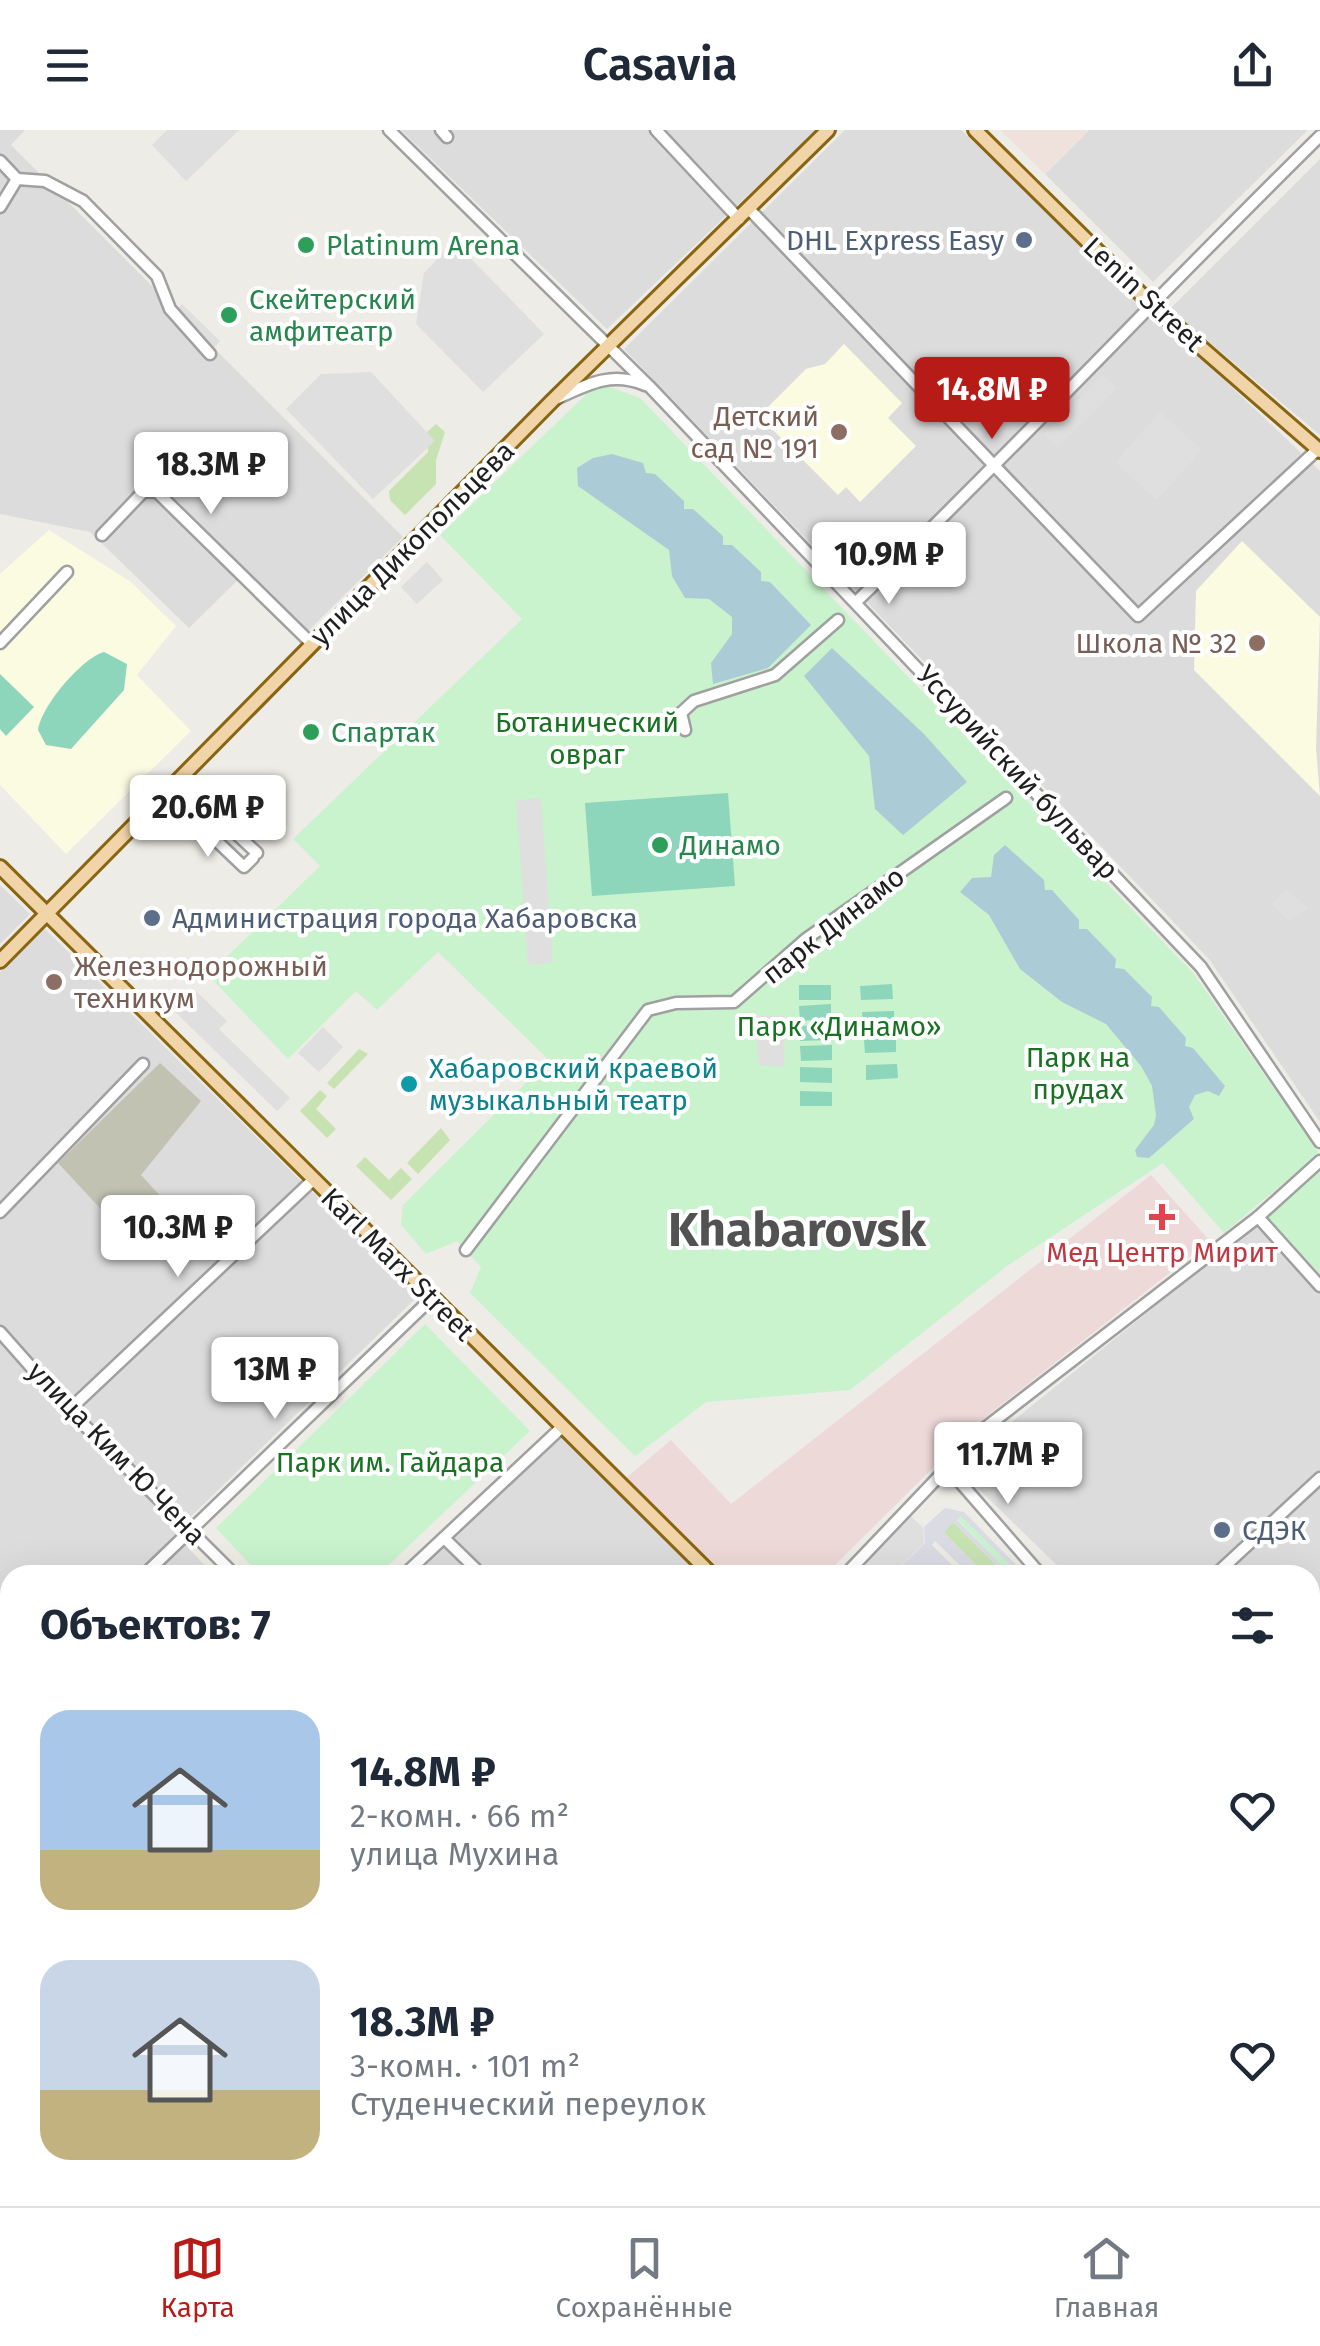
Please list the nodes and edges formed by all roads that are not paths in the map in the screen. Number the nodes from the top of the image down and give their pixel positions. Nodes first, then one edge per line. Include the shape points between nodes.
1 (389, 130) edge
2 (656, 130) edge
3 (828, 130) edge
4 (975, 130) edge
5 (1320, 136) edge
6 (0, 161) edge
7 (17, 179) junction
8 (0, 206) edge
9 (744, 214) junction
10 (1150, 304) junction
11 (609, 346) junction
12 (210, 354) dead end
13 (649, 386) junction
14 (552, 401) junction
15 (1319, 450) edge
16 (996, 467) junction
17 (102, 535) dead end
18 (66, 572) dead end
19 (856, 602) junction
20 (838, 620) dead end
21 (0, 643) edge
22 (312, 644) junction
23 (685, 730) dead end
24 (1006, 798) dead end
25 (212, 812) dead end
26 (200, 825) dead end
27 (232, 830) junction
28 (219, 843) junction
29 (0, 866) edge
30 (48, 913) junction
31 (0, 961) edge
32 (143, 1064) dead end
33 (1320, 1142) edge
34 (1320, 1161) edge
35 (314, 1179) junction
36 (0, 1212) edge
37 (1258, 1217) junction
38 (466, 1250) dead end
39 (1320, 1286) edge
40 (432, 1298) junction
41 (0, 1332) edge
42 (69, 1410) junction
43 (562, 1428) junction
44 (946, 1466) junction
45 (1320, 1478) edge
46 (192, 1530) junction
47 (444, 1538) junction
48 (155, 1565) edge
49 (225, 1565) edge
50 (415, 1565) edge
51 (472, 1565) edge
52 (702, 1565) edge
53 (855, 1565) edge
54 (1032, 1565) edge
55 (1226, 1565) edge

1 - 11 street, Уссурийский бульвар
2 - 9 street
3 - 9 main road, улица Дикопольцева
4 - 10 main road, Lenin Street
5 - 10 street
6 - 7 street
7 - 8 street
7 - 12 street via 45,181 83,201 157,276 170,309
9 - 11 main road, улица Дикопольцева
9 - 16 street
10 - 15 main road, Lenin Street
10 - 16 street
11 - 13 street, Уссурийский бульвар
11 - 14 main road, улица Дикопольцева
13 - 14 street via 606,378
13 - 19 street, Уссурийский бульвар
14 - 22 main road, улица Дикопольцева
15 - 16 street via 1136,615
16 - 19 street
17 - 22 street via 144,492 157,492
18 - 21 street
19 - 33 street, Уссурийский бульвар via 1200,966
20 - 23 street via 776,675 694,702 681,713
22 - 30 main road, улица Дикопольцева
24 - 38 street, парк Динамо via 794,948 734,1002 648,1010
25 - 27 street
26 - 28 street
27 - 28 street
27 - 28 street via 255,856 244,867
29 - 30 main road, Karl Marx Street
30 - 31 main road, улица Дикопольцева
30 - 35 main road, Karl Marx Street
32 - 36 street
34 - 37 street
35 - 40 main road, Karl Marx Street
35 - 42 street
37 - 39 street
37 - 44 street via 985,1428
40 - 43 main road, Karl Marx Street
40 - 46 street
41 - 42 street, улица Ким Ю Чена
42 - 46 street, улица Ким Ю Чена
43 - 47 street
43 - 52 main road, Karl Marx Street
44 - 53 street
44 - 54 street
45 - 55 street
46 - 48 street
46 - 49 street, улица Ким Ю Чена
47 - 50 street
47 - 51 street

